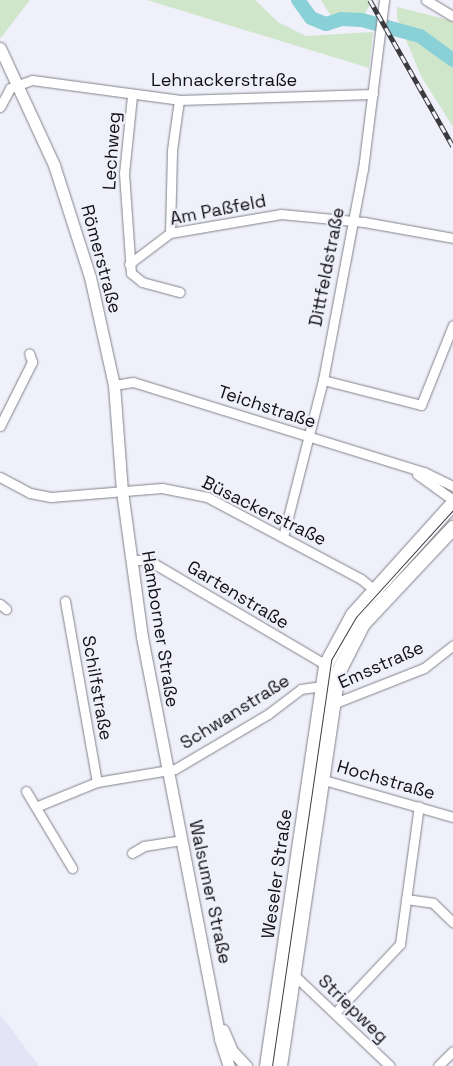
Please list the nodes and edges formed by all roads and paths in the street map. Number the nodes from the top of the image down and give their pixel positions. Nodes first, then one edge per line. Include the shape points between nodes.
1 (384, 0) edge
2 (426, 0) edge
3 (453, 16) edge
4 (0, 48) edge
5 (17, 82) junction
6 (373, 94) junction
7 (132, 96) junction
8 (180, 100) junction
9 (0, 108) edge
10 (352, 223) junction
11 (170, 233) junction
12 (453, 238) edge
13 (129, 264) junction
14 (180, 292) dead end
15 (453, 325) edge
16 (29, 353) dead end
17 (323, 380) junction
18 (114, 385) junction
19 (0, 426) edge
20 (308, 437) junction
21 (410, 470) junction
22 (0, 476) edge
23 (453, 486) edge
24 (122, 491) junction
25 (453, 500) edge
26 (453, 504) edge
27 (453, 528) edge
28 (283, 537) junction
29 (131, 560) junction
30 (375, 590) junction
31 (65, 600) dead end
32 (386, 600) junction
33 (452, 649) edge
34 (326, 665) junction
35 (322, 686) junction
36 (325, 704) junction
37 (166, 772) junction
38 (316, 778) junction
39 (98, 782) junction
40 (26, 791) dead end
41 (38, 806) junction
42 (419, 806) junction
43 (453, 817) edge
44 (180, 840) junction
45 (132, 853) dead end
46 (72, 868) dead end
47 (406, 899) junction
48 (453, 922) edge
49 (294, 975) junction
50 (335, 1013) junction
51 (219, 1021) junction
52 (453, 1051) edge
53 (230, 1066) edge
54 (246, 1066) edge
55 (267, 1066) edge
56 (280, 1066) edge
57 (390, 1066) edge
58 (438, 1066) edge

1 - 6 street, Dittfeldstraße
2 - 3 street
4 - 5 street, Römerstraße
5 - 7 street, Lehnackerstraße via 48,82
5 - 9 street
5 - 18 street, Römerstraße via 54,165 78,235
6 - 8 street, Lehnackerstraße
6 - 10 street, Dittfeldstraße
7 - 8 street, Lehnackerstraße
7 - 13 street, Lechweg via 124,173
8 - 11 street via 172,150
10 - 11 street, Am Paßfeld via 281,214
10 - 12 street, Am Paßfeld
10 - 17 street, Dittfeldstraße
11 - 13 street, Am Paßfeld
13 - 14 street via 135,279
15 - 17 street via 420,405
16 - 19 street via 32,362
17 - 20 street, Dittfeldstraße
18 - 20 street, Teichstraße via 133,382
18 - 24 street, Römerstraße
20 - 21 street, Teichstraße
20 - 28 street, Dittfeldstraße
21 - 23 street, Teichstraße
21 - 25 street, Teichstraße
22 - 24 street, Büsackerstraße via 19,488 51,497
24 - 28 street, Büsackerstraße via 162,488 207,497
24 - 29 street, Hamborner Straße
26 - 30 main road, Weseler Straße
27 - 32 main road
28 - 30 street, Büsackerstraße
29 - 34 street, Gartenstraße via 148,560
29 - 37 street, Hamborner Straße
30 - 32 street, Büsackerstraße
30 - 34 main road, Weseler Straße via 345,626
31 - 39 street, Schilfstraße
32 - 36 main road via 349,646
33 - 36 street, Emsstraße via 424,668
34 - 35 main road, Weseler Straße
35 - 36 main road, Weseler Straße
35 - 37 street, Schwanstraße via 301,689 268,714
36 - 38 main road, Weseler Straße
37 - 39 street
37 - 44 street, Walsumer Straße
38 - 42 street, Hochstraße
38 - 49 main road, Weseler Straße
38 - 55 main road, Weseler Straße
39 - 41 street
40 - 41 street
41 - 46 street
42 - 43 street, Hochstraße
42 - 47 street
44 - 45 street via 144,846
44 - 51 street, Walsumer Straße
47 - 48 street via 433,904
47 - 50 street via 400,944
49 - 50 street, Striepweg
49 - 56 main road, Weseler Straße
50 - 57 street, Striepweg
51 - 53 street, Walsumer Straße
51 - 54 street, Walsumer Straße via 232,1051
52 - 58 street

